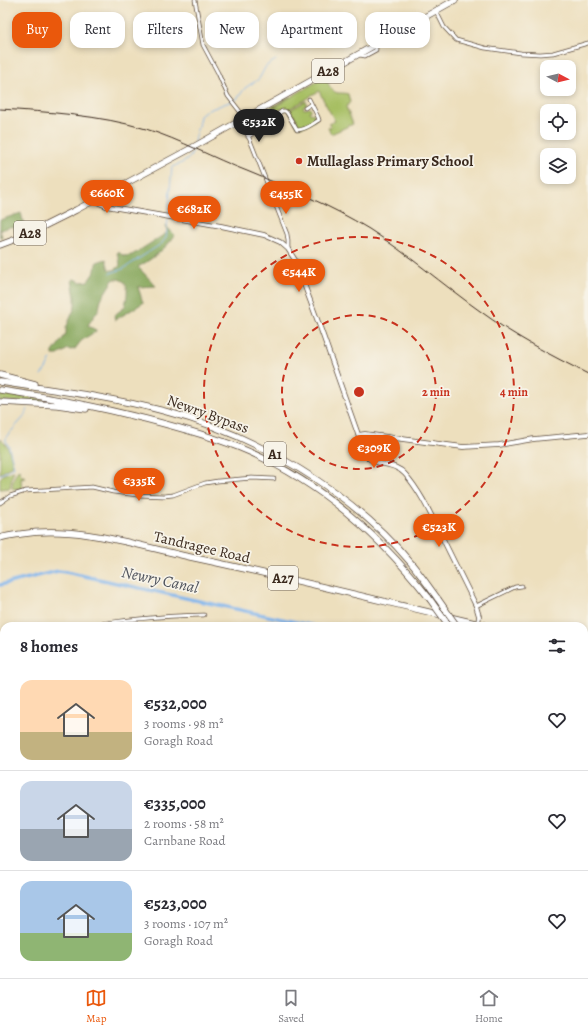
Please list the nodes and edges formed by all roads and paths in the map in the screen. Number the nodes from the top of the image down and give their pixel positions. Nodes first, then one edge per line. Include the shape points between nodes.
1 (195, 0) edge
2 (455, 0) edge
3 (436, 11) junction
4 (588, 43) edge
5 (308, 99) dead end
6 (311, 104) junction
7 (305, 108) dead end
8 (243, 120) junction
9 (248, 137) junction
10 (96, 200) junction
11 (0, 245) edge
12 (288, 249) junction
13 (0, 375) edge
14 (0, 382) edge
15 (0, 390) edge
16 (64, 392) junction
17 (0, 402) edge
18 (124, 413) junction
19 (588, 434) edge
20 (358, 435) junction
21 (269, 473) dead end
22 (268, 478) junction
23 (274, 479) dead end
24 (0, 503) edge
25 (0, 537) edge
26 (522, 586) dead end
27 (476, 606) junction
28 (204, 615) dead end
29 (112, 622) edge
30 (446, 622) edge
31 (454, 622) edge
32 (470, 622) edge
33 (478, 622) edge

1 - 8 street via 203,45
2 - 3 highway, A28
3 - 4 street via 456,40 485,48 540,54
3 - 8 highway, A28
5 - 6 street
6 - 7 street
6 - 9 street via 319,120 302,130 297,130 287,113 282,111
8 - 9 street
8 - 10 highway, A28
9 - 12 street via 287,234
10 - 11 highway, A28 via 24,236
10 - 12 street via 106,206 264,235
12 - 20 street via 295,260
13 - 16 highway
14 - 16 highway, Newry Bypass / A1
15 - 18 highway, Newry Bypass / A1
16 - 31 highway, Newry Bypass / A1, bridge via 142,405 186,417 228,432 308,473 364,516 396,546
17 - 18 highway via 57,405
18 - 30 highway, Newry Bypass / A1, bridge via 180,427 240,448 312,486 374,536 411,574
19 - 20 street via 463,447
20 - 27 street via 368,459 398,468 413,484 429,510
21 - 22 street
22 - 23 street
22 - 24 street via 205,483 164,496 136,495 92,488 26,491 10,496
25 - 32 highway, Tandragee Road / A27 via 63,532 123,541
26 - 27 street
27 - 33 street
28 - 29 street

